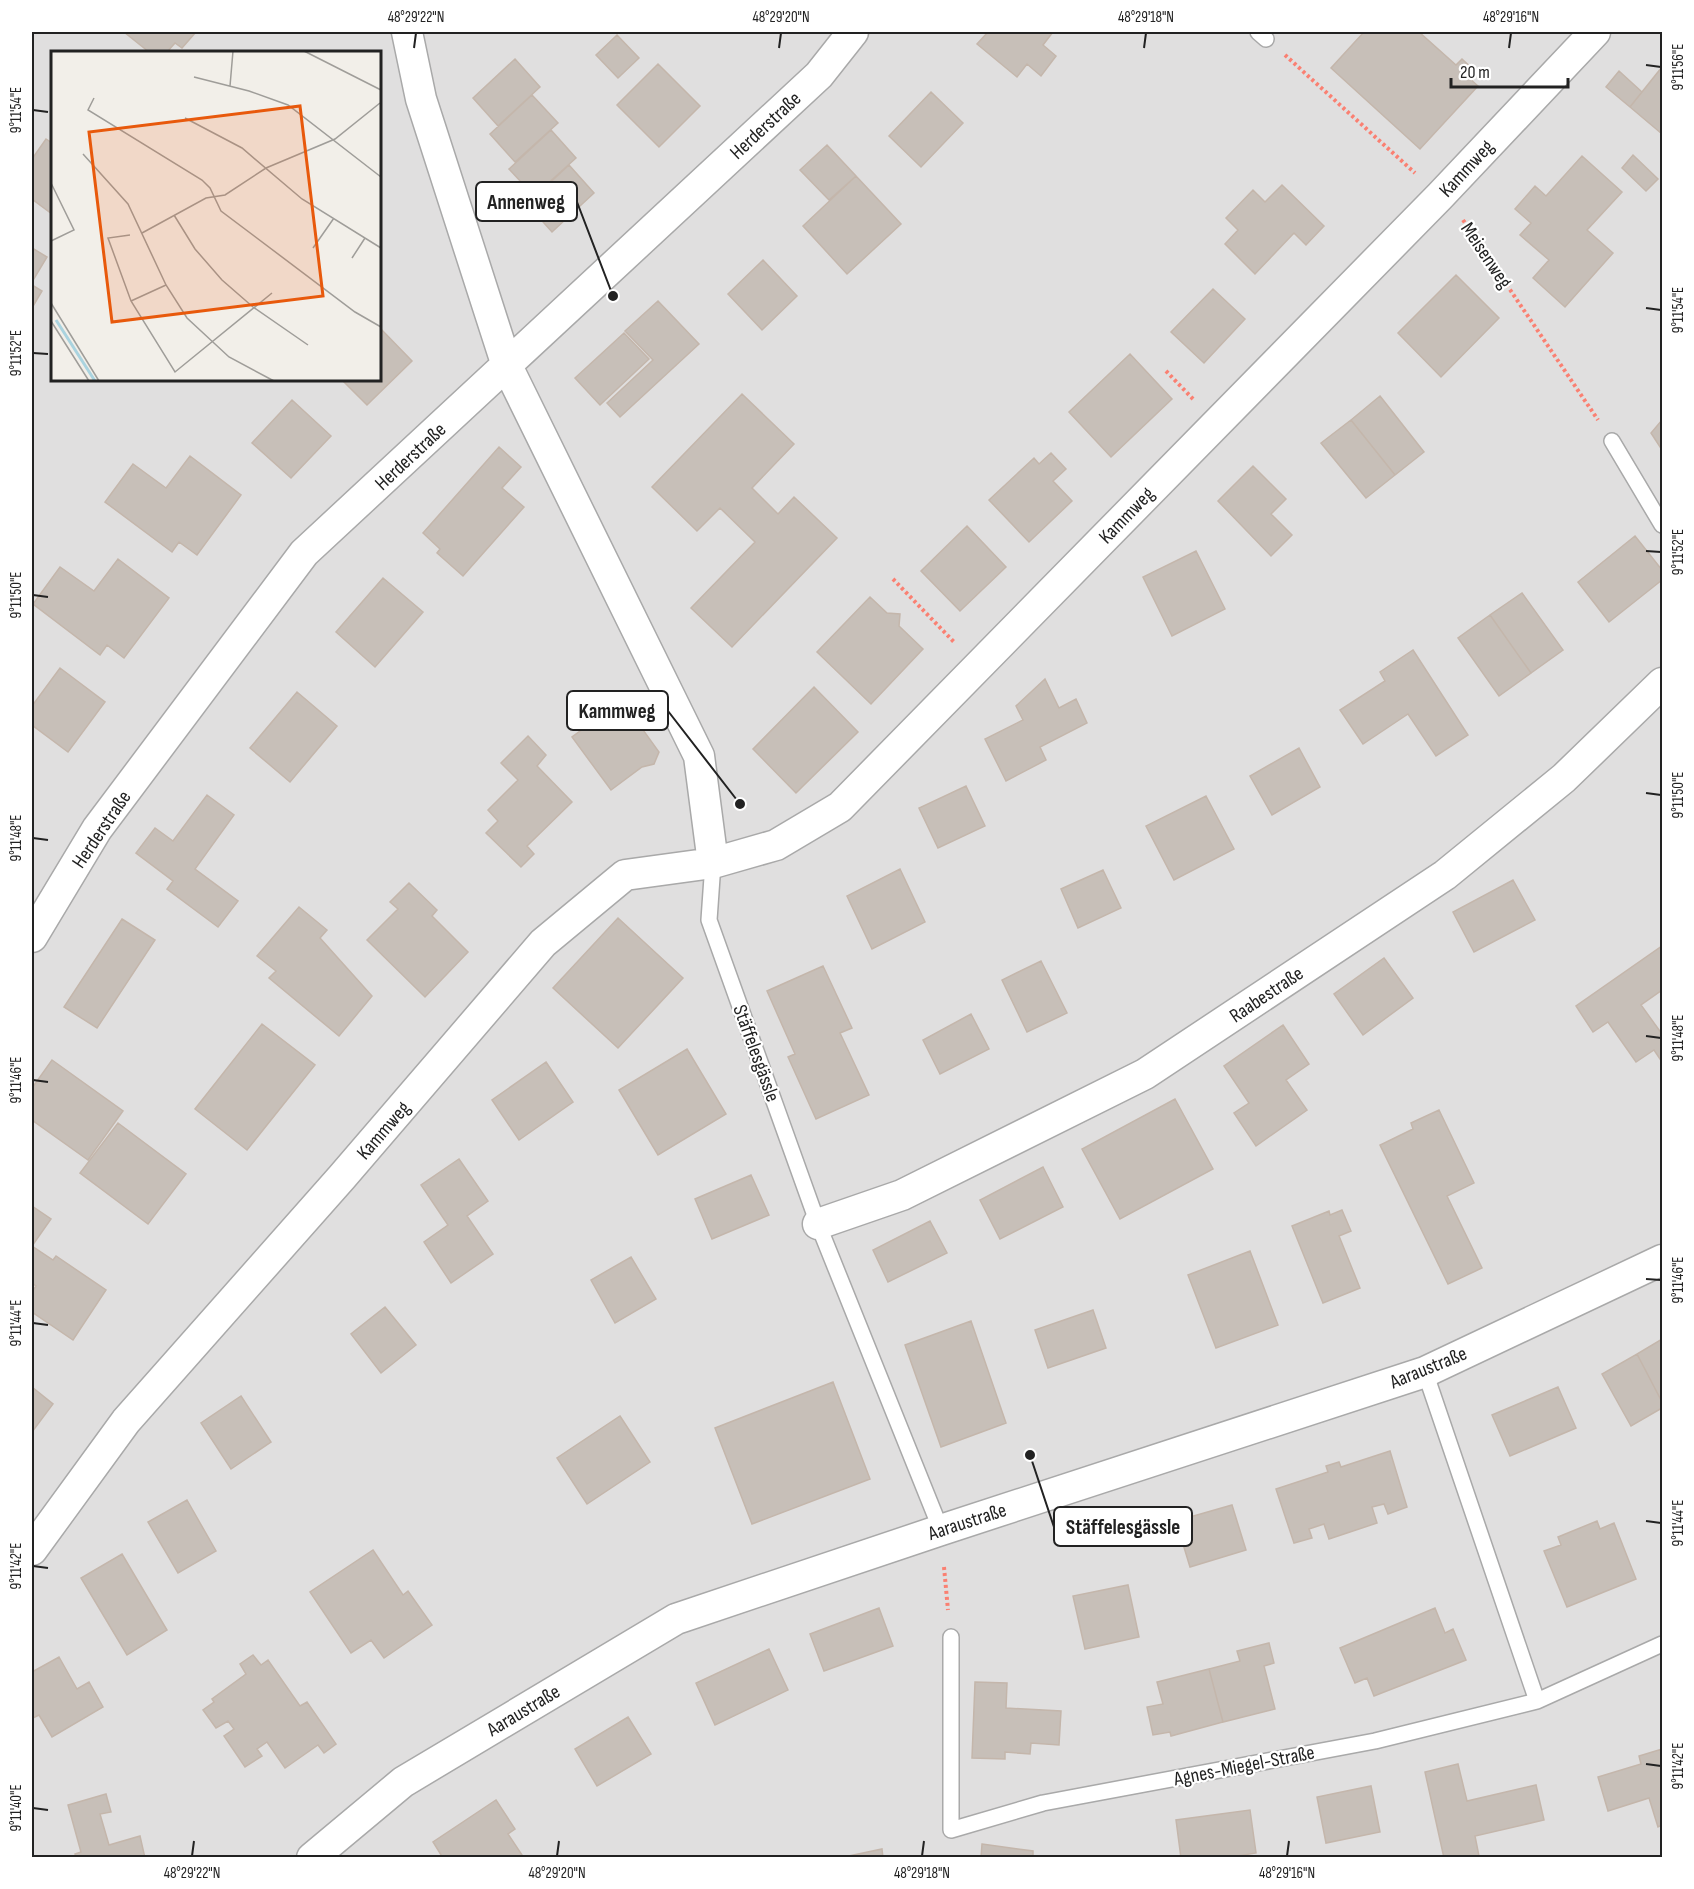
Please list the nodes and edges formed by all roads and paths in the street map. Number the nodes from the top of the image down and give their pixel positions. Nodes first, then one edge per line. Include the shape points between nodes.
1 (407, 32) edge
2 (853, 32) edge
3 (1595, 32) edge
4 (1262, 35) edge
5 (1440, 195) junction
6 (507, 366) junction
7 (1612, 441) joint
8 (1662, 525) edge
9 (893, 579) dead end
10 (978, 667) junction
11 (1662, 682) edge
12 (713, 863) junction
13 (32, 937) edge
14 (818, 1224) junction
15 (1662, 1260) edge
16 (1425, 1372) junction
17 (941, 1530) junction
18 (32, 1550) edge
19 (951, 1637) joint
20 (1662, 1644) edge
21 (1537, 1701) junction
22 (312, 1857) edge

1 - 6 street via 421,99
2 - 6 street, Herderstraße via 819,75
3 - 5 street, Kammweg
4 - 5 path, Meisenweg
5 - 7 path, Meisenweg via 1457,210
5 - 10 street, Kammweg
6 - 12 street via 699,756
6 - 13 street, Herderstraße via 304,554 97,829
7 - 8 lane
9 - 10 path
10 - 12 street, Kammweg via 840,807 776,845
11 - 14 street, Raabestraße via 1564,778 1445,875 1145,1074 902,1195
12 - 14 lane, Stäffelesgässle via 710,920
12 - 18 street, Kammweg via 625,875 543,943 126,1421
14 - 17 lane, Stäffelesgässle
15 - 16 street, Aaraustraße
16 - 17 street, Aaraustraße
16 - 21 lane
17 - 19 path
17 - 22 street, Aaraustraße via 676,1618 403,1782
19 - 21 lane, Agnes-Miegel-Straße via 951,1830 1043,1803 1375,1741
20 - 21 lane, Agnes-Miegel-Straße

